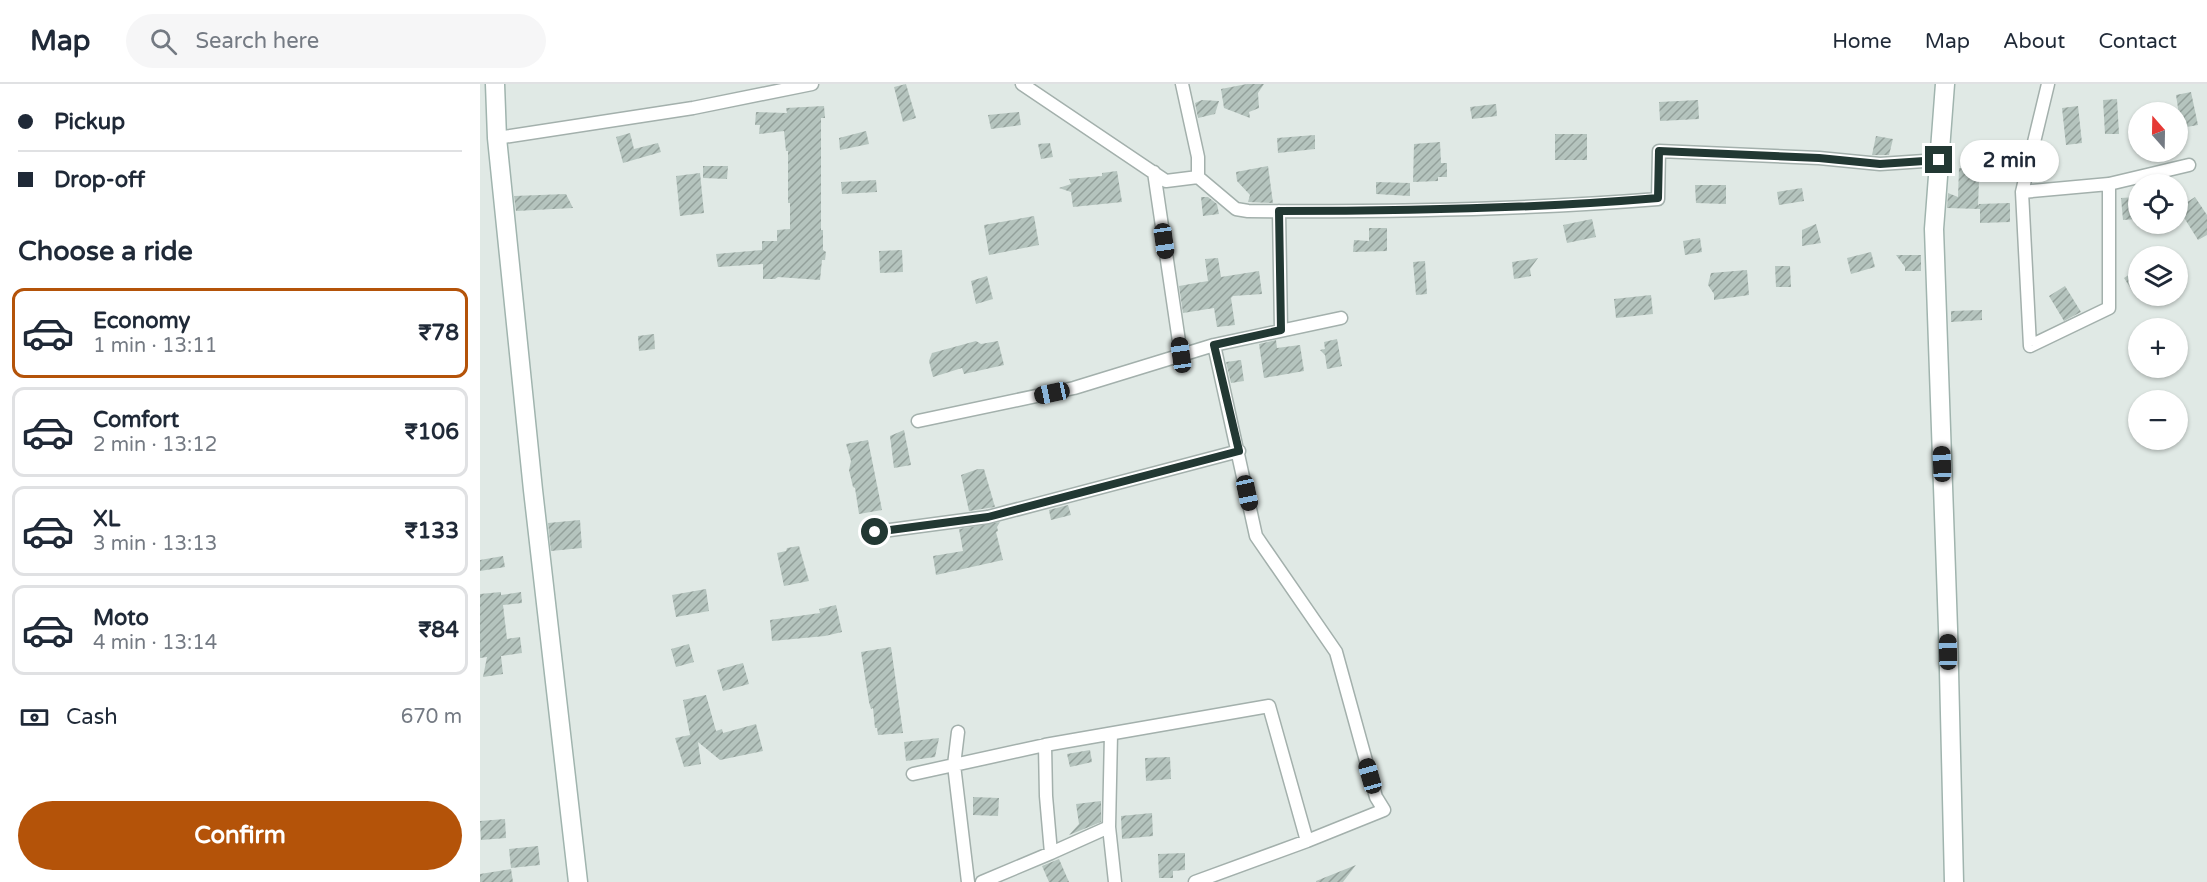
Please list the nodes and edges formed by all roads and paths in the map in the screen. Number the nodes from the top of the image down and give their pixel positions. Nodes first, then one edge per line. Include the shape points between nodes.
1 (495, 84) edge
2 (812, 84) edge
3 (1022, 84) edge
4 (1182, 84) edge
5 (1945, 84) edge
6 (2048, 84) edge
7 (497, 138) junction
8 (1939, 160) junction
9 (2189, 165) dead end
10 (1154, 172) junction
11 (1198, 177) junction
12 (2109, 184) junction
13 (2022, 192) junction
14 (1279, 211) junction
15 (1341, 318) dead end
16 (1281, 330) junction
17 (1214, 345) junction
18 (1181, 355) junction
19 (918, 421) dead end
20 (1239, 451) junction
21 (875, 532) dead end
22 (958, 732) dead end
23 (1111, 734) junction
24 (1045, 745) junction
25 (954, 765) junction
26 (913, 774) dead end
27 (1109, 827) junction
28 (1307, 841) junction
29 (1051, 853) junction
30 (578, 882) edge
31 (968, 882) edge
32 (982, 882) edge
33 (1115, 882) edge
34 (1195, 882) edge
35 (1954, 882) edge

1 - 7 main road
2 - 7 street via 693,108
3 - 10 street
4 - 11 street via 1198,157
5 - 8 main road
6 - 13 street
7 - 30 main road
8 - 14 street via 1880,164 1659,151 1658,198 1560,207
8 - 35 main road via 1934,229
9 - 12 street
10 - 11 street via 1166,180
10 - 18 street
11 - 14 street via 1236,209
12 - 13 street
12 - 13 street via 2109,308 2030,346
14 - 16 street
15 - 16 street
16 - 17 street
17 - 18 street
17 - 20 street
18 - 19 street via 1074,388
20 - 21 street via 988,517
20 - 28 street via 1256,536 1336,652 1376,797 1384,810
22 - 25 street
23 - 24 street
23 - 27 street
23 - 28 street via 1269,706
24 - 25 street
24 - 29 street
25 - 26 street
25 - 31 street
27 - 29 street
27 - 33 street
28 - 34 street
29 - 32 street

